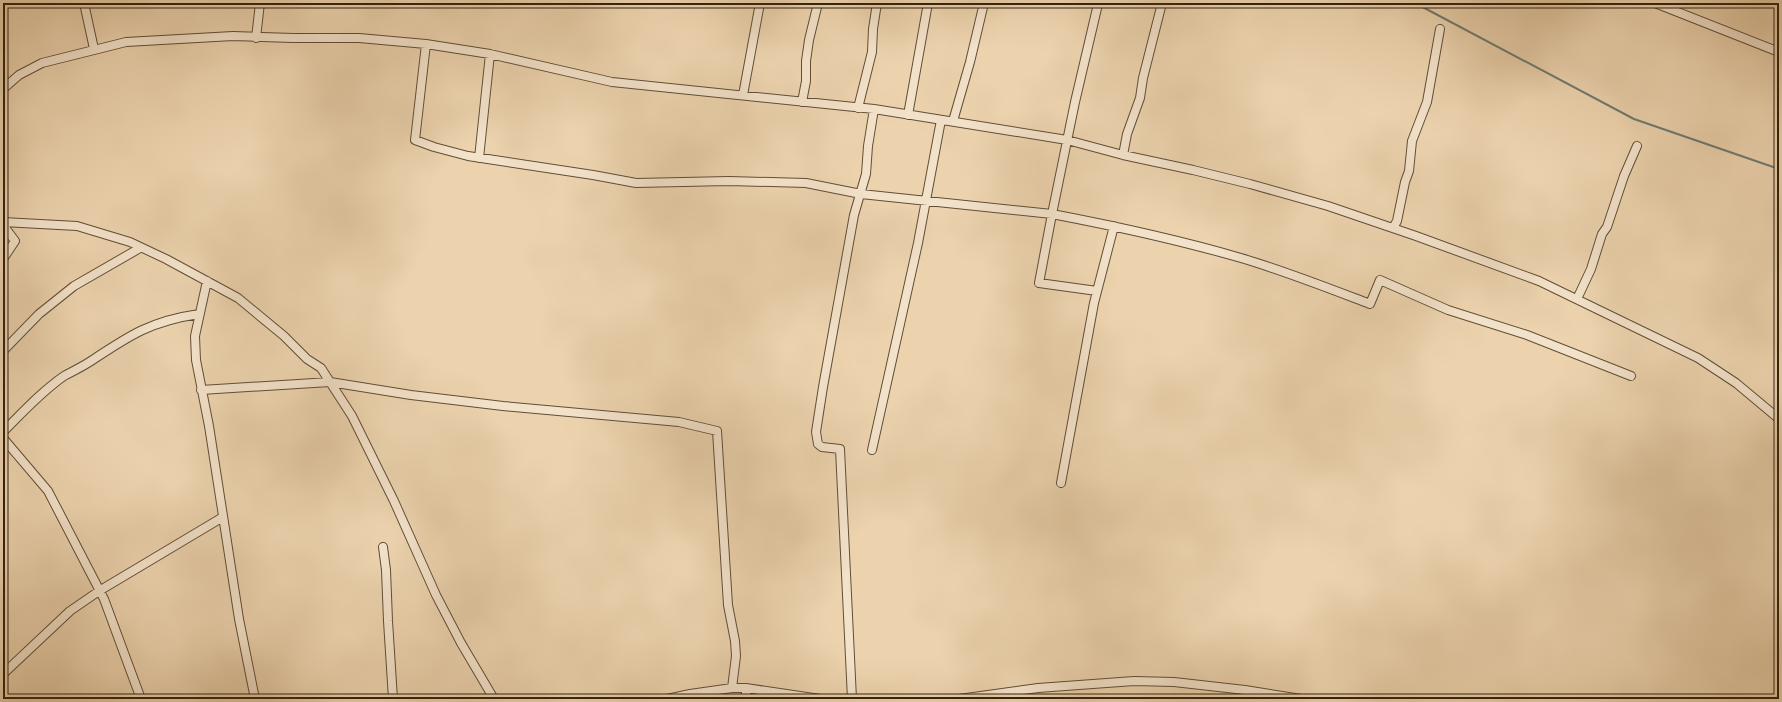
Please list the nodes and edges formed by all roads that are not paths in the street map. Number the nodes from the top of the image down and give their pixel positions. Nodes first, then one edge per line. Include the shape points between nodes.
1 (84, 3) edge
2 (260, 3) edge
3 (760, 3) edge
4 (818, 3) edge
5 (877, 3) edge
6 (928, 3) edge
7 (984, 3) edge
8 (1162, 3) edge
9 (1655, 3) edge
10 (1098, 4) dead end
11 (1440, 29) dead end
12 (256, 38) junction
13 (426, 44) junction
14 (94, 49) junction
15 (1779, 52) edge
16 (490, 54) junction
17 (3, 89) edge
18 (743, 95) junction
19 (802, 102) junction
20 (858, 108) junction
21 (874, 109) junction
22 (908, 115) junction
23 (941, 120) junction
24 (953, 121) junction
25 (1067, 140) junction
26 (1637, 146) dead end
27 (1123, 155) junction
28 (479, 158) junction
29 (861, 194) junction
30 (926, 200) junction
31 (1052, 214) junction
32 (3, 224) edge
33 (1114, 226) junction
34 (1393, 228) junction
35 (140, 248) junction
36 (3, 259) edge
37 (207, 281) junction
38 (1097, 291) junction
39 (1577, 299) junction
40 (199, 314) junction
41 (3, 351) edge
42 (1631, 376) dead end
43 (330, 382) junction
44 (201, 390) junction
45 (1779, 419) edge
46 (3, 432) edge
47 (3, 438) edge
48 (872, 450) dead end
49 (1060, 483) dead end
50 (223, 517) junction
51 (383, 547) dead end
52 (99, 590) junction
53 (3, 674) edge
54 (732, 688) junction
55 (746, 688) junction
56 (141, 699) edge
57 (255, 699) edge
58 (393, 699) edge
59 (494, 699) edge
60 (667, 699) edge
61 (746, 699) edge
62 (820, 699) edge
63 (852, 699) edge
64 (959, 699) edge
65 (1301, 699) edge

1 - 14 street
2 - 12 street
3 - 18 street
4 - 19 street via 809,40
5 - 20 street via 872,52
6 - 22 street
7 - 24 street
8 - 27 street via 1140,98 1127,134
9 - 15 street
10 - 25 street
11 - 34 street via 1427,102 1412,141 1409,172
12 - 13 street via 359,38
12 - 14 street via 233,36 126,42
13 - 16 street
13 - 28 street via 415,140
14 - 17 street via 42,63 19,75
16 - 18 street via 612,82
16 - 28 street
18 - 19 street
19 - 20 street
20 - 21 street
21 - 22 street
21 - 29 street
22 - 23 street
23 - 24 street
23 - 30 street
24 - 25 street
25 - 27 street
25 - 31 street
26 - 39 street via 1591,269
27 - 34 street via 1250,184
28 - 29 street via 593,174 636,183 806,183
29 - 30 street
29 - 63 street via 854,214 816,432 818,444 822,447 840,449
30 - 31 street
30 - 48 street
31 - 33 street
31 - 38 street via 1040,283
32 - 35 street via 77,226 130,242
32 - 36 street via 15,241
33 - 38 street
33 - 42 street via 1242,258 1370,304 1380,280 1448,310 1527,335
34 - 39 street via 1539,281
35 - 37 street
35 - 41 street via 74,286 39,314
37 - 40 street
37 - 43 street via 238,298 307,359 322,368
38 - 49 street
39 - 45 street via 1698,358 1736,383
40 - 44 street via 195,336
40 - 46 street via 158,322 126,337 64,376 33,401
43 - 44 street
43 - 54 street via 497,405 679,422 717,430 728,605 736,656
43 - 59 street via 367,444 436,595
44 - 50 street
47 - 52 street via 48,491
50 - 52 street
50 - 57 street
51 - 58 street
52 - 53 street via 70,611
52 - 56 street
54 - 55 street
54 - 60 street
55 - 61 street
55 - 62 street
64 - 65 street via 1038,688 1134,682 1174,682

